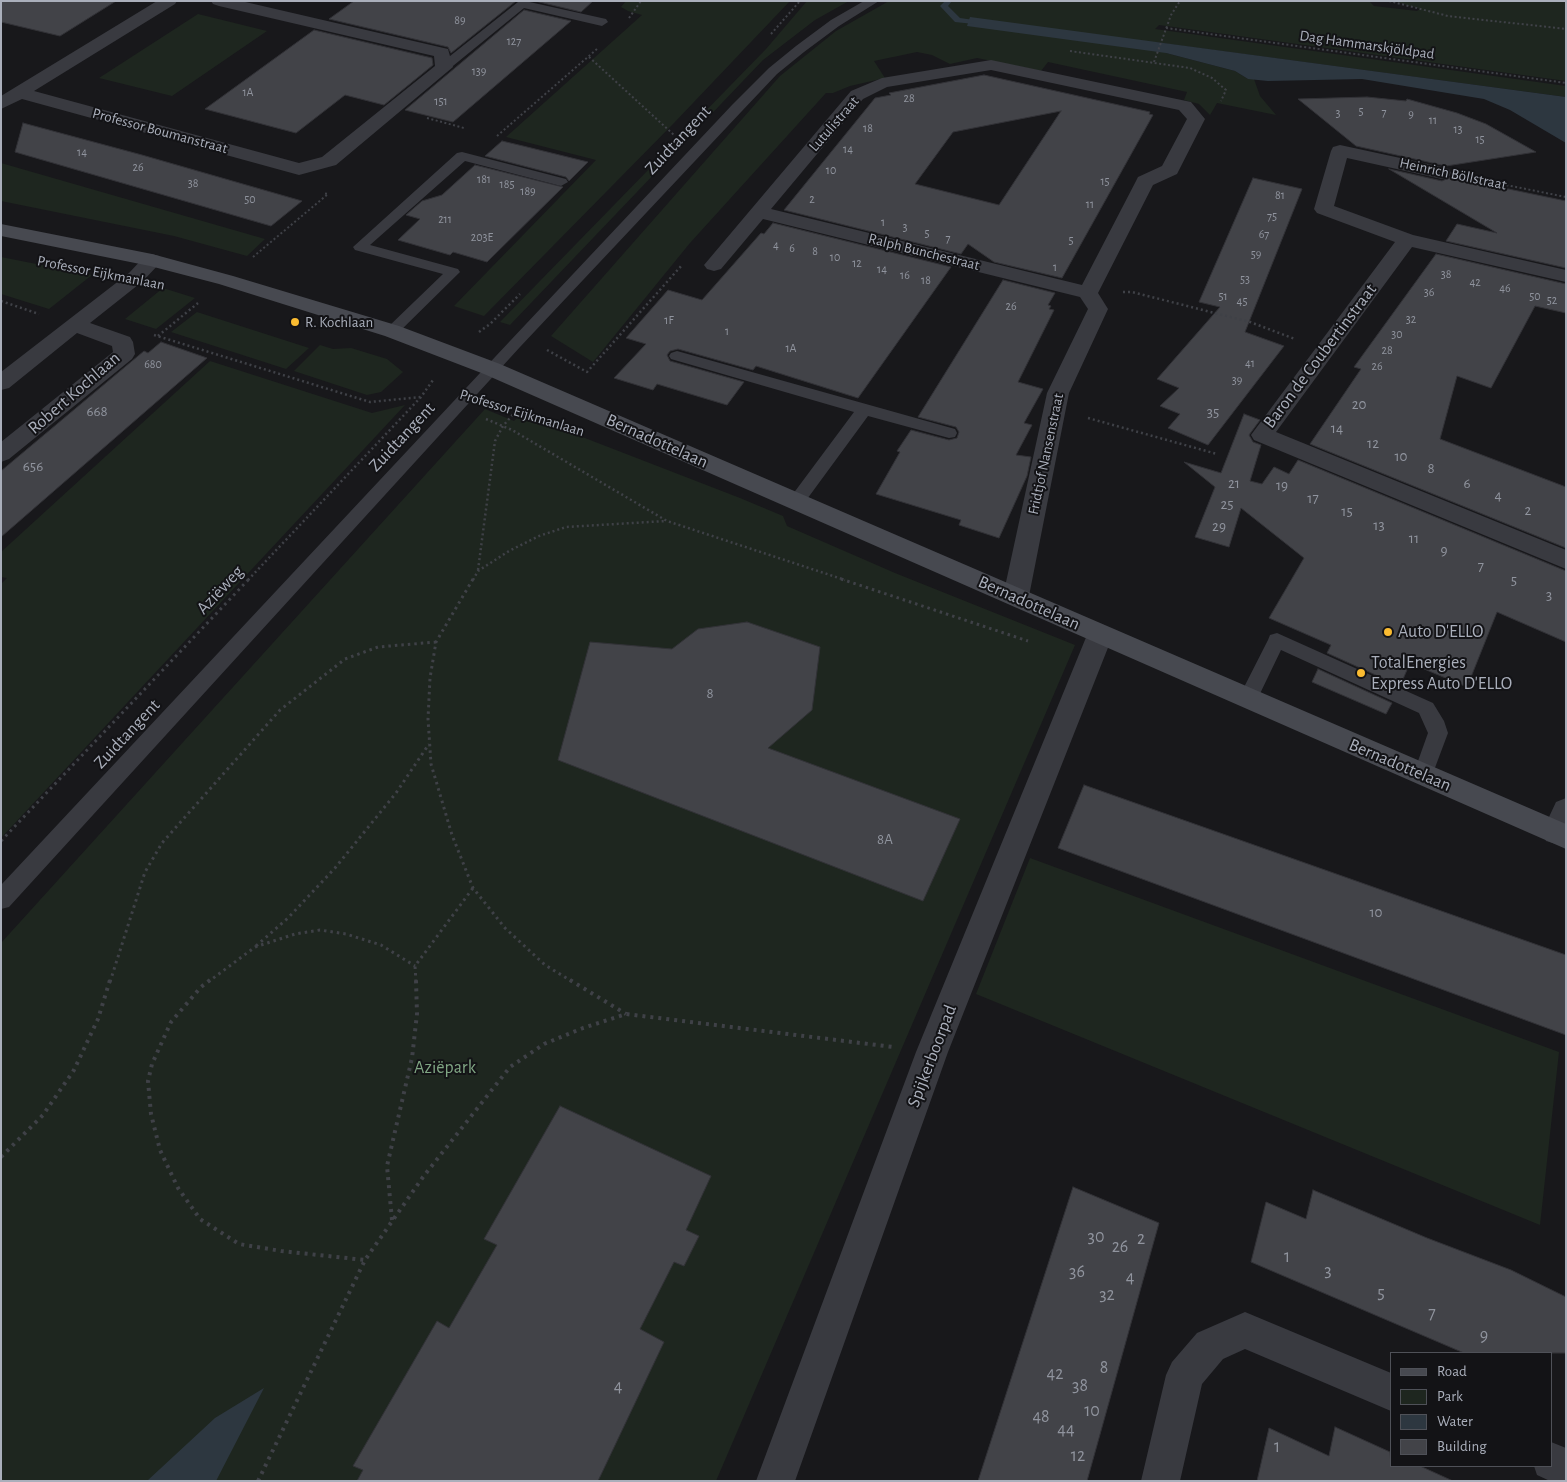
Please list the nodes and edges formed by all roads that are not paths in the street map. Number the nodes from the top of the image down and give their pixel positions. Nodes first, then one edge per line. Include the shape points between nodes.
1 (169, 1) edge
2 (219, 1) edge
3 (873, 1) edge
4 (602, 22) dead end
5 (444, 67) junction
6 (21, 93) junction
7 (1, 104) edge
8 (1442, 173) road end
9 (561, 182) dead end
10 (760, 212) junction
11 (1, 230) edge
12 (1407, 240) junction
13 (152, 260) junction
14 (714, 266) road end
15 (1566, 276) edge
16 (1088, 293) junction
17 (74, 325) junction
18 (392, 331) junction
19 (677, 356) dead end
20 (492, 369) junction
21 (1, 383) edge
22 (864, 410) junction
23 (948, 433) dead end
24 (1, 454) edge
25 (796, 502) junction
26 (1566, 560) edge
27 (1016, 596) junction
28 (1100, 635) junction
29 (1248, 699) junction
30 (1423, 775) junction
31 (1562, 826) edge
32 (1, 900) edge
33 (1390, 1392) edge
34 (1552, 1461) edge
35 (1566, 1468) edge
36 (775, 1481) edge
37 (1160, 1481) edge

1 - 6 street
2 - 5 street via 442,53
3 - 20 lane, Zuidtangent via 835,23 773,71
4 - 5 lane via 522,4
5 - 6 street, Professor Boumanstraat via 328,161 299,169
6 - 7 street
8 - 12 street, Heinrich Böllstraat via 1340,151 1324,209
9 - 18 lane via 462,156 360,247 453,272
10 - 14 street, Lutulistraat
10 - 16 street, Ralph Bunchestraat
10 - 16 street, Lutulistraat via 857,95 882,82 990,66 1185,106 1196,119 1170,170 1145,181
11 - 13 street, Professor Eijkmanlaan
12 - 15 street
12 - 26 street, Baron de Coubertinstraat via 1262,435
13 - 17 street
13 - 18 street, Professor Eijkmanlaan
16 - 27 street, Fridtjof Nansenstraat via 1098,310 1058,392
17 - 21 street
17 - 24 street, Robert Kochlaan via 122,342 124,354
18 - 20 street, Professor Eijkmanlaan
19 - 22 lane
20 - 25 street, Bernadottelaan
20 - 32 lane, Zuidtangent
22 - 23 lane
22 - 25 lane
25 - 27 street, Bernadottelaan
27 - 28 street, Bernadottelaan
28 - 29 street, Bernadottelaan
28 - 36 street, Spijkerboorpad via 932,1052
29 - 30 street, Bernadottelaan
29 - 30 lane via 1277,640 1426,708 1438,733
30 - 31 street, Bernadottelaan
33 - 37 street via 1245,1330 1210,1346 1186,1375
34 - 35 street

